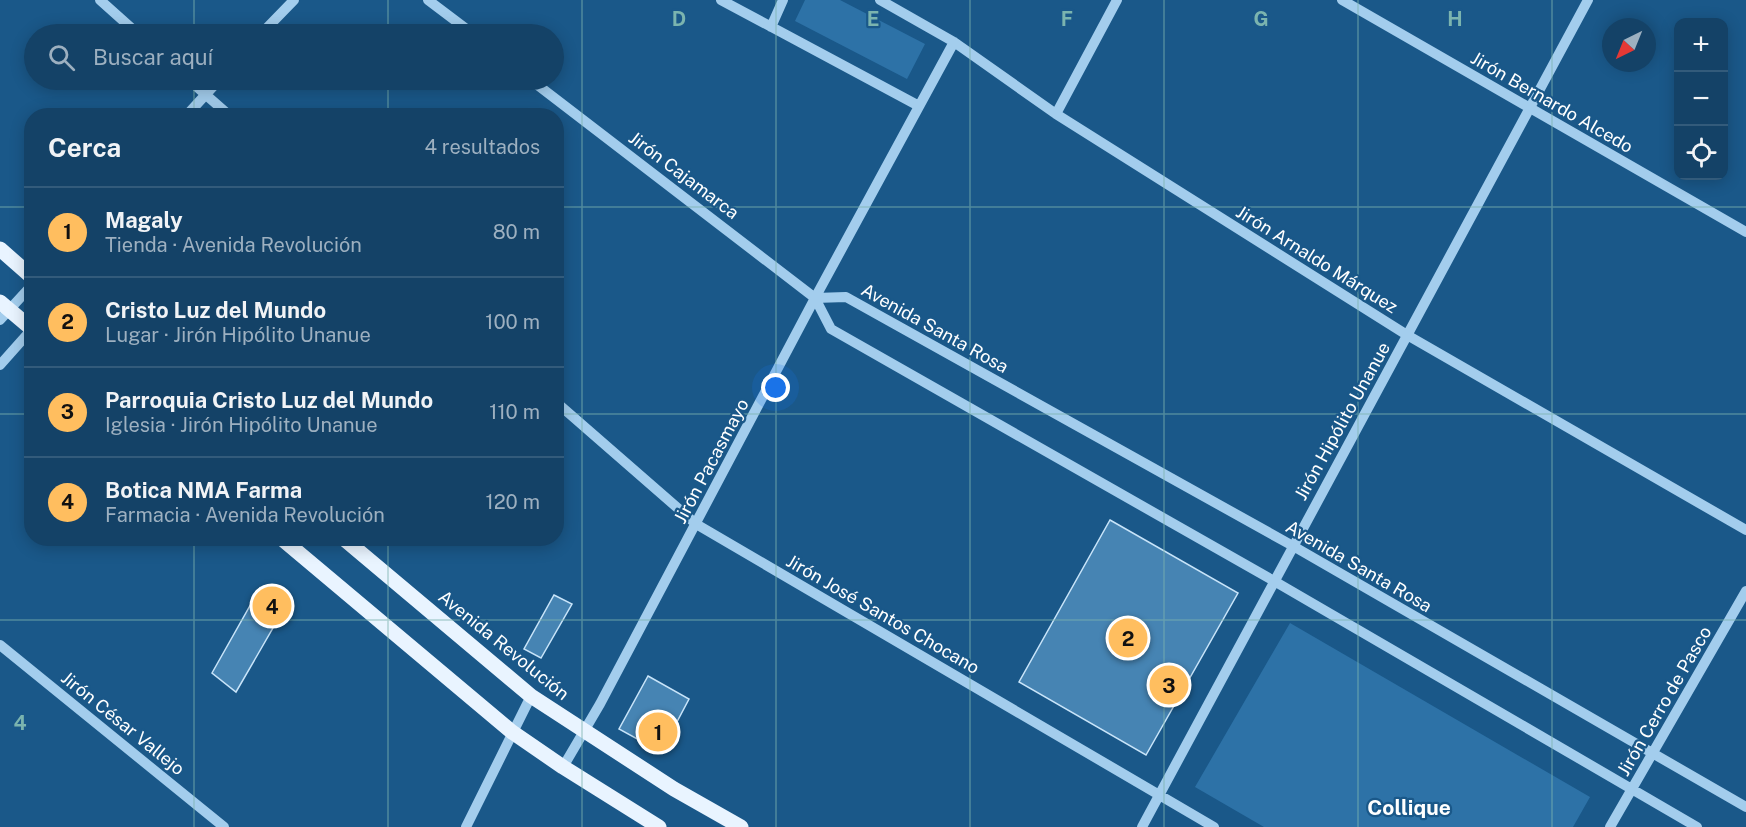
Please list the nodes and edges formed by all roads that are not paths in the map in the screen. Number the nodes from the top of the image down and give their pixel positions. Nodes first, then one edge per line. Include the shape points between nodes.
1 (100, 0) edge
2 (294, 0) edge
3 (428, 0) edge
4 (721, 0) edge
5 (783, 0) edge
6 (880, 0) edge
7 (1117, 0) edge
8 (1342, 0) edge
9 (1588, 0) edge
10 (127, 24) edge
11 (271, 24) edge
12 (460, 24) edge
13 (771, 27) junction
14 (954, 42) junction
15 (201, 90) edge
16 (210, 90) edge
17 (544, 90) edge
18 (206, 94) junction
19 (919, 106) junction
20 (193, 108) edge
21 (221, 108) edge
22 (1530, 108) junction
23 (1056, 114) junction
24 (1746, 232) edge
25 (0, 249) edge
26 (24, 269) edge
27 (24, 292) edge
28 (815, 298) junction
29 (3, 310) edge
30 (24, 324) edge
31 (1407, 335) junction
32 (24, 338) edge
33 (0, 365) edge
34 (564, 409) edge
35 (696, 524) junction
36 (1746, 530) edge
37 (291, 546) edge
38 (353, 546) edge
39 (1293, 546) junction
40 (1275, 581) junction
41 (1746, 591) edge
42 (0, 645) edge
43 (531, 696) junction
44 (583, 731) junction
45 (512, 732) junction
46 (1652, 754) junction
47 (563, 767) junction
48 (1632, 789) junction
49 (1158, 795) junction
50 (1746, 807) edge
51 (224, 827) edge
52 (466, 827) edge
53 (659, 827) edge
54 (741, 827) edge
55 (1142, 827) edge
56 (1214, 827) edge
57 (1610, 827) edge
58 (1697, 827) edge

1 - 10 street
2 - 11 street
3 - 12 street
4 - 13 street
5 - 13 street
6 - 14 street, Jirón Arnaldo Márquez
7 - 23 street
8 - 22 street, Jirón Bernardo Alcedo
9 - 22 street, Jirón Hipólito Unanue
13 - 19 street
14 - 19 street, Jirón Pacasmayo
14 - 23 street, Jirón Arnaldo Márquez
15 - 18 street
16 - 18 street
17 - 28 street, Jirón Cajamarca
18 - 20 street
18 - 21 street
19 - 28 street, Jirón Pacasmayo
22 - 24 street, Jirón Bernardo Alcedo
22 - 31 street, Jirón Hipólito Unanue
23 - 31 street, Jirón Arnaldo Márquez
25 - 26 main road
27 - 29 street
28 - 35 street, Jirón Pacasmayo
28 - 39 street, Avenida Santa Rosa via 846,297
28 - 40 street via 831,329
29 - 30 main road
31 - 36 street, Jirón Arnaldo Márquez
31 - 39 street, Jirón Hipólito Unanue
32 - 33 street
34 - 35 street, Jirón José Santos Chocano
35 - 44 street, Jirón Pacasmayo
35 - 49 street, Jirón José Santos Chocano
37 - 45 main road
38 - 43 main road, Avenida Revolución
39 - 40 street, Jirón Hipólito Unanue
39 - 46 street, Avenida Santa Rosa
40 - 48 street
40 - 49 street, Jirón Hipólito Unanue
41 - 46 street, Jirón Cerro de Pasco
42 - 51 street, Jirón César Vallejo
43 - 44 main road, Avenida Revolución
43 - 45 street
44 - 47 street, Jirón Pacasmayo
44 - 54 main road, Avenida Revolución
45 - 47 main road
45 - 52 street
46 - 48 street, Jirón Cerro de Pasco
46 - 50 street, Avenida Santa Rosa
47 - 53 main road
48 - 57 street, Jirón Cerro de Pasco
48 - 58 street
49 - 55 street, Jirón Hipólito Unanue
49 - 56 street, Jirón José Santos Chocano

